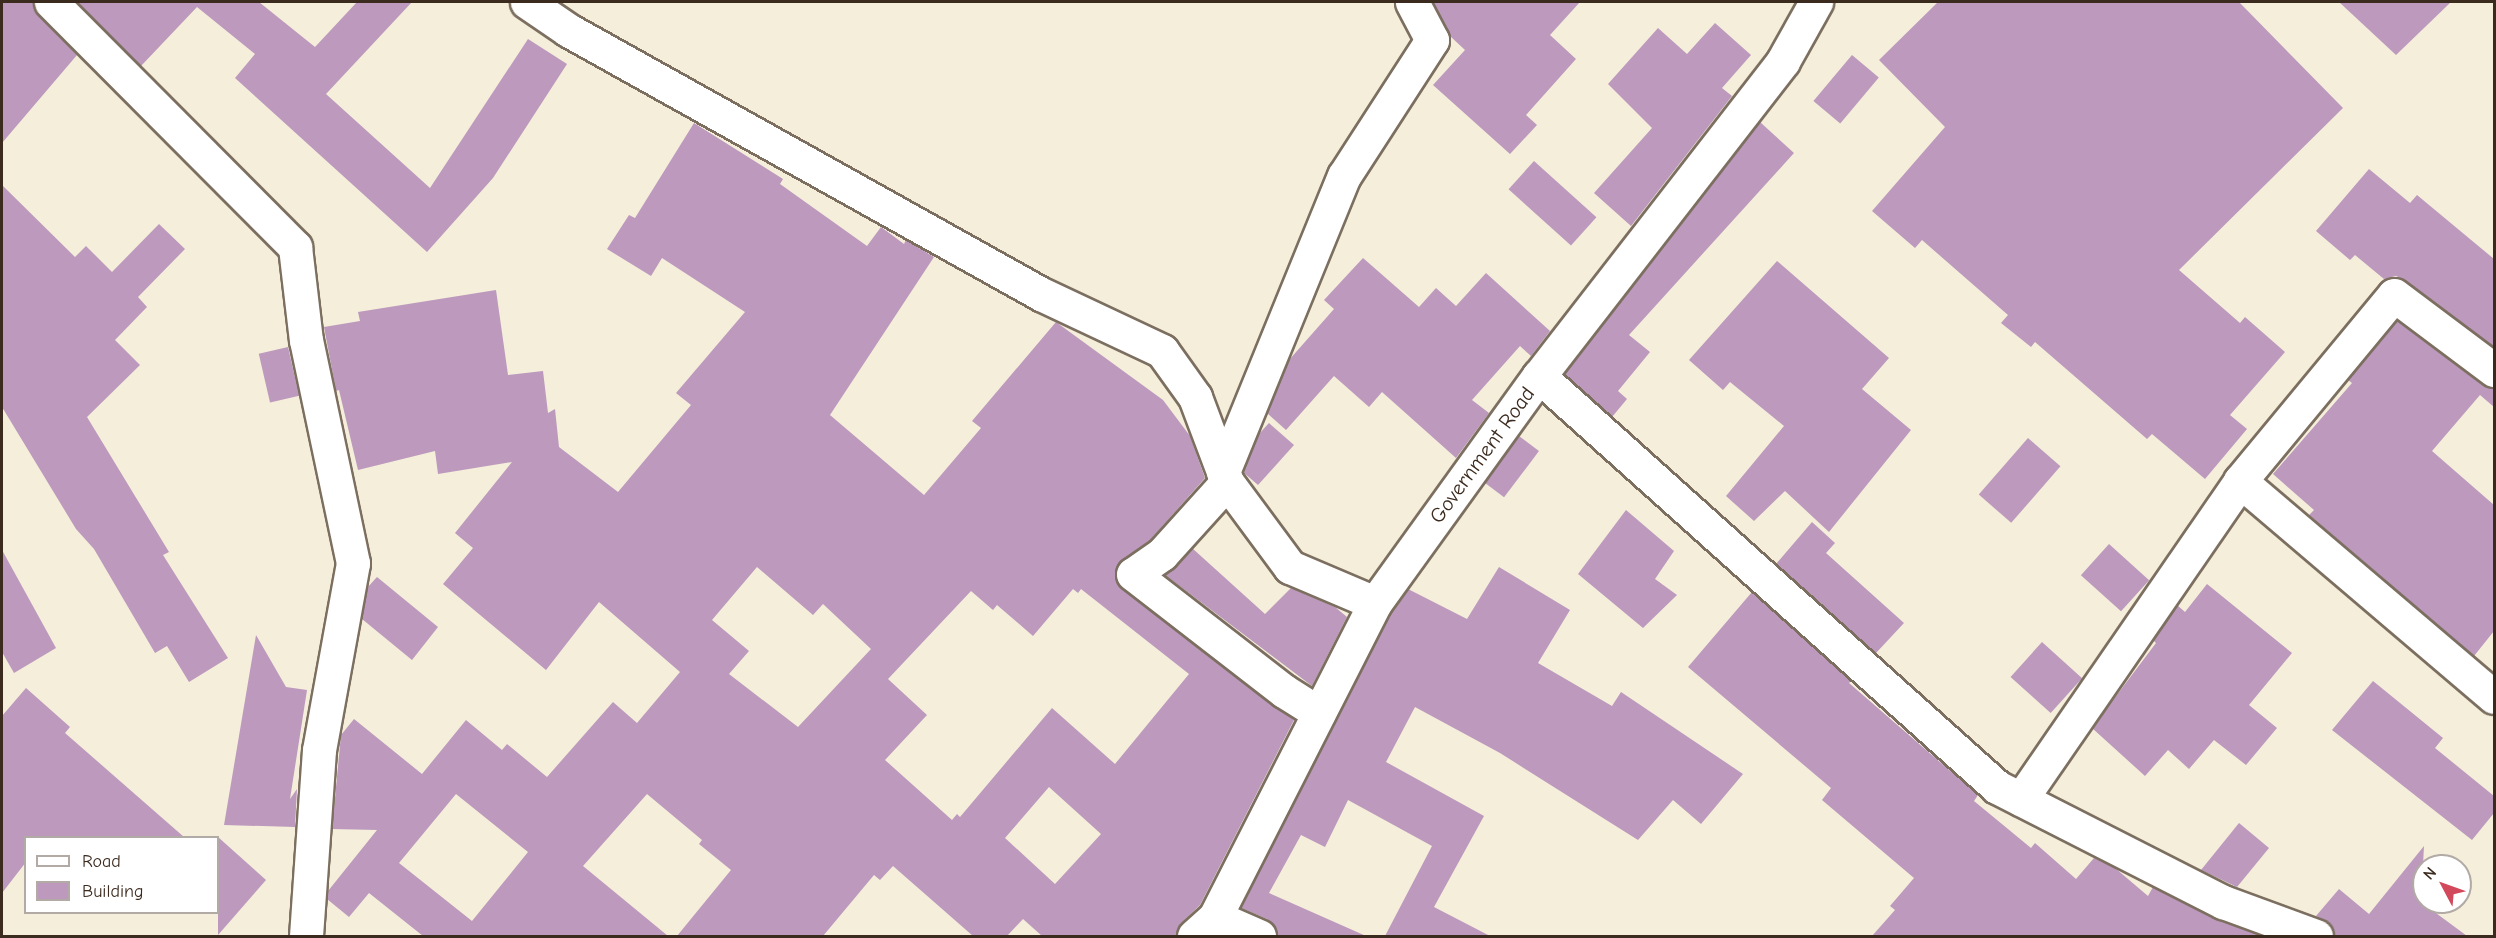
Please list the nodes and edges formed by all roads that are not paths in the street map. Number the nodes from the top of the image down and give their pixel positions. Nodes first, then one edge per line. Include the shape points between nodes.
1 (51, 2) edge
2 (527, 2) edge
3 (1412, 2) edge
4 (1816, 2) edge
5 (2494, 370) edge
6 (1539, 376) junction
7 (1225, 477) junction
8 (2240, 481) junction
9 (1375, 603) junction
10 (2494, 697) edge
11 (1319, 713) junction
12 (2021, 799) junction
13 (1205, 927) edge
14 (306, 936) edge
15 (1259, 936) edge
16 (2316, 936) edge

1 - 14 street via 295,247 306,340 353,563 319,750
2 - 7 street via 568,30 1041,294 1161,351 1195,397
3 - 7 street via 1432,40 1344,176
4 - 6 street, Government Road via 1782,62
5 - 8 street via 2394,295
6 - 9 street, Government Road
6 - 12 street via 1998,787
7 - 9 street via 1290,567
7 - 11 street via 1162,554 1133,574 1284,691
8 - 10 street
8 - 12 street
9 - 11 street, Government Road
11 - 13 street, Government Road
12 - 16 street via 2223,902
13 - 15 street

